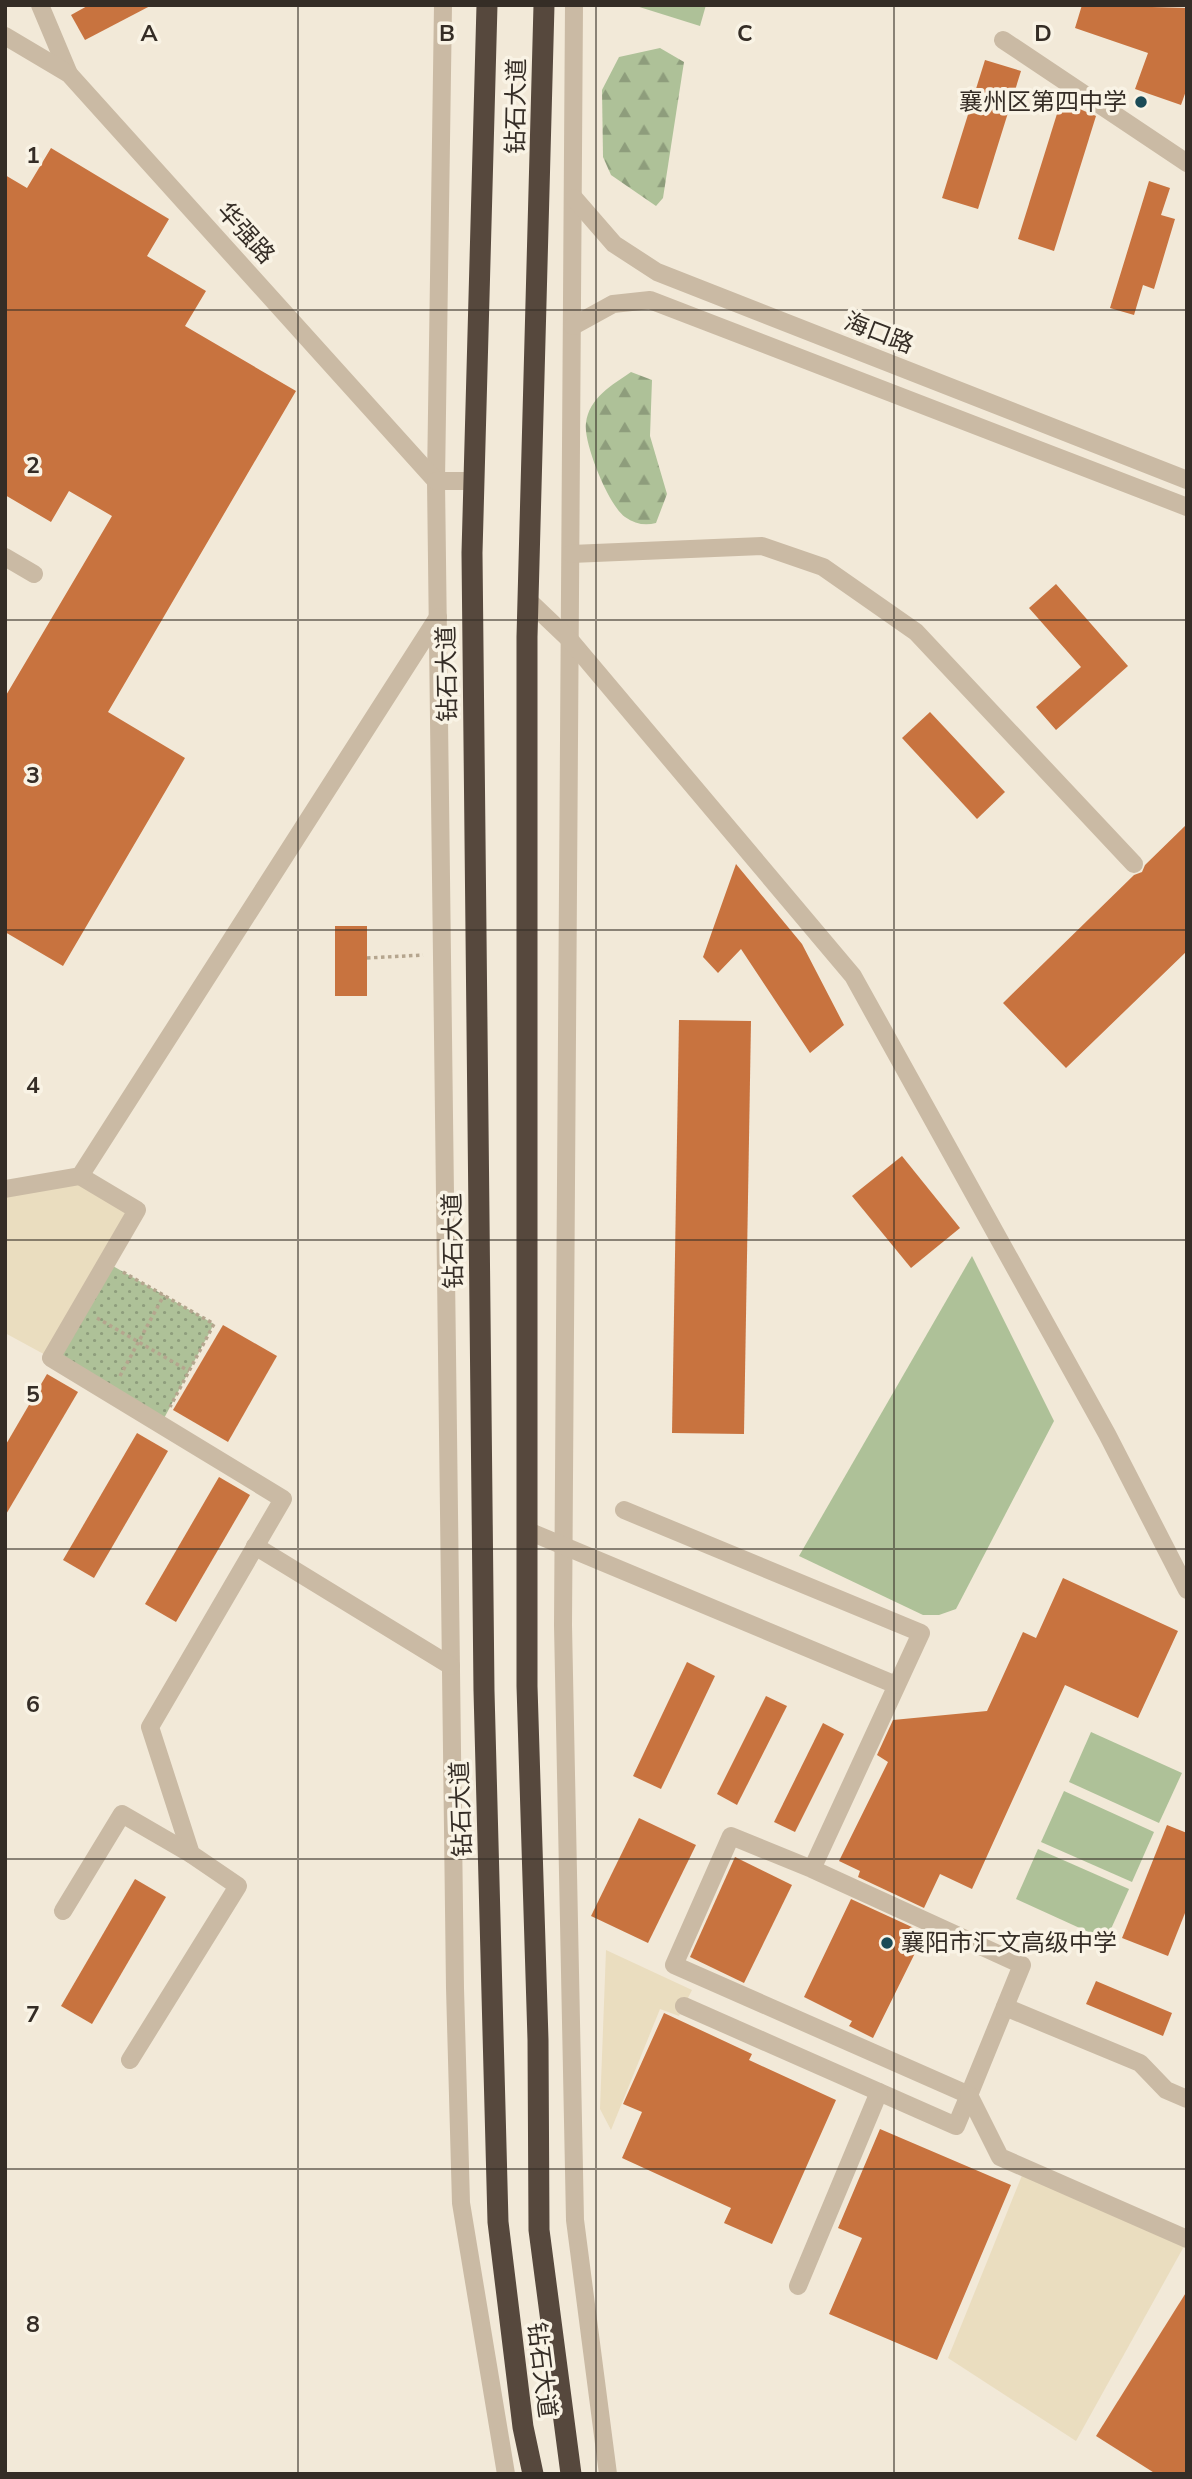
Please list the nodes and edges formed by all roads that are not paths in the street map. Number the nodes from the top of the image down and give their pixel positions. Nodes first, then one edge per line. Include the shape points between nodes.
1 (40, 5) edge
2 (443, 5) edge
3 (487, 5) edge
4 (544, 5) edge
5 (574, 5) edge
6 (5, 36) edge
7 (1003, 40) dead end
8 (69, 74) junction
9 (1187, 163) edge
10 (573, 198) junction
11 (573, 326) junction
12 (1187, 480) edge
13 (436, 481) junction
14 (474, 481) junction
15 (1187, 507) edge
16 (571, 554) junction
17 (5, 557) edge
18 (34, 574) dead end
19 (528, 600) junction
20 (438, 617) junction
21 (570, 640) junction
22 (1135, 864) dead end
23 (80, 1176) junction
24 (5, 1189) edge
25 (624, 1510) dead end
26 (528, 1531) junction
27 (255, 1546) junction
28 (564, 1548) junction
29 (1187, 1590) edge
30 (451, 1666) junction
31 (896, 1685) junction
32 (191, 1854) junction
33 (812, 1869) junction
34 (63, 1911) dead end
35 (684, 2006) dead end
36 (1005, 2007) junction
37 (130, 2060) dead end
38 (879, 2092) junction
39 (969, 2095) junction
40 (1187, 2099) edge
41 (1187, 2239) edge
42 (798, 2286) dead end
43 (506, 2474) edge
44 (533, 2474) edge
45 (571, 2474) edge
46 (608, 2474) edge

1 - 8 street
2 - 13 street
3 - 14 highway, 钻石大道
4 - 19 highway, 钻石大道
5 - 10 street
6 - 8 street, 华强路
7 - 9 street
8 - 13 street, 华强路
10 - 11 street
10 - 12 street, 海口路 via 614,244 657,272
11 - 15 street via 613,304 650,300
11 - 16 street
13 - 14 street
13 - 20 street
14 - 44 highway, 钻石大道 via 484,1691 498,2222
16 - 21 street
16 - 22 street via 762,546 823,567 916,632
17 - 18 street
19 - 21 street
19 - 26 highway, 钻石大道
20 - 23 street
20 - 30 street
21 - 28 street
21 - 29 street via 853,975 1107,1434
23 - 24 street
23 - 27 street via 137,1210 51,1358 283,1499
25 - 31 street via 921,1633
26 - 28 street
26 - 45 highway, 钻石大道 via 539,2230
27 - 30 street
27 - 32 street via 150,1727
28 - 31 street
28 - 46 street via 575,2220
30 - 43 street via 461,2203
31 - 33 street
32 - 34 street via 122,1814
32 - 37 street via 238,1886
33 - 36 street via 1022,1965
33 - 39 street via 732,1836 674,1965
35 - 38 street
36 - 39 street
36 - 40 street via 1140,2063 1166,2090
38 - 39 street via 956,2126
38 - 42 street
39 - 41 street via 1000,2157

